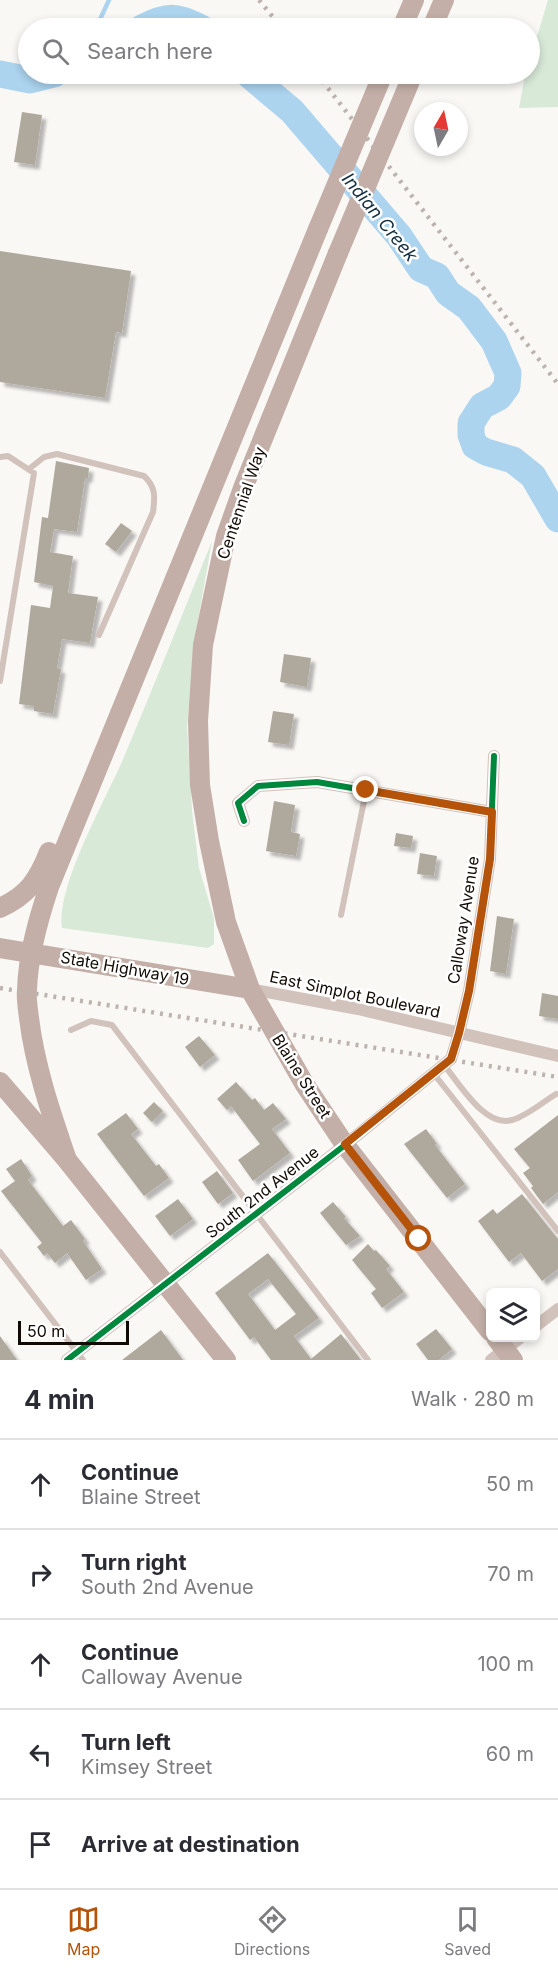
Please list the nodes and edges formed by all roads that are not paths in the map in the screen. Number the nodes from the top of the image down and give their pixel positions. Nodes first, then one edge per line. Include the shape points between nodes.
1 (414, 0) edge
2 (444, 0) edge
3 (406, 18) edge
4 (436, 18) edge
5 (379, 84) edge
6 (409, 84) edge
7 (0, 457) edge
8 (29, 469) junction
9 (168, 599) junction
10 (99, 635) dead end
11 (0, 681) edge
12 (494, 756) dead end
13 (366, 790) junction
14 (492, 812) junction
15 (244, 821) dead end
16 (0, 908) edge
17 (341, 915) dead end
18 (0, 948) edge
19 (31, 953) junction
20 (250, 989) junction
21 (71, 1030) dead end
22 (459, 1033) junction
23 (558, 1056) edge
24 (444, 1065) junction
25 (433, 1073) junction
26 (0, 1083) edge
27 (556, 1094) dead end
28 (345, 1144) junction
29 (67, 1160) junction
30 (256, 1214) junction
31 (558, 1231) edge
32 (0, 1252) edge
33 (166, 1284) junction
34 (558, 1309) edge
35 (540, 1323) edge
36 (486, 1325) edge
37 (76, 1357) edge
38 (226, 1360) edge
39 (368, 1360) edge

1 - 3 main road
2 - 4 main road
5 - 9 main road, Centennial Way, bridge
6 - 20 main road, Centennial Way, bridge via 243,488 226,536 204,645 198,721 200,785 226,922
7 - 8 lane via 8,456
8 - 10 lane via 44,457 57,454 144,476 151,482 155,494 153,512
8 - 11 lane via 34,473
9 - 16 main road via 141,631 41,873 28,890
9 - 19 main road, Centennial Way via 49,887
12 - 14 street, Calloway Avenue
13 - 14 street
13 - 15 street via 317,782 258,786 238,803
13 - 17 lane
14 - 22 street, Calloway Avenue via 490,859
18 - 19 main road, State Highway 19
19 - 20 main road, State Highway 19
19 - 29 main road, Centennial Way via 27,992 33,1047
20 - 22 street, East Simplot Boulevard
20 - 28 main road, Blaine Street via 305,1085
21 - 30 lane via 91,1021 112,1025
22 - 23 street, East Simplot Boulevard
22 - 24 street, South 2nd Avenue via 451,1059
24 - 25 street, South 2nd Avenue
24 - 27 lane via 485,1114 500,1122 514,1120
25 - 28 street, South 2nd Avenue
25 - 31 lane
26 - 29 main road
28 - 30 street, South 2nd Avenue
28 - 36 main road, Blaine Street
29 - 33 main road
30 - 33 street, South 2nd Avenue
30 - 39 lane
32 - 37 lane
33 - 37 street, South 2nd Avenue
33 - 38 main road
34 - 35 street

